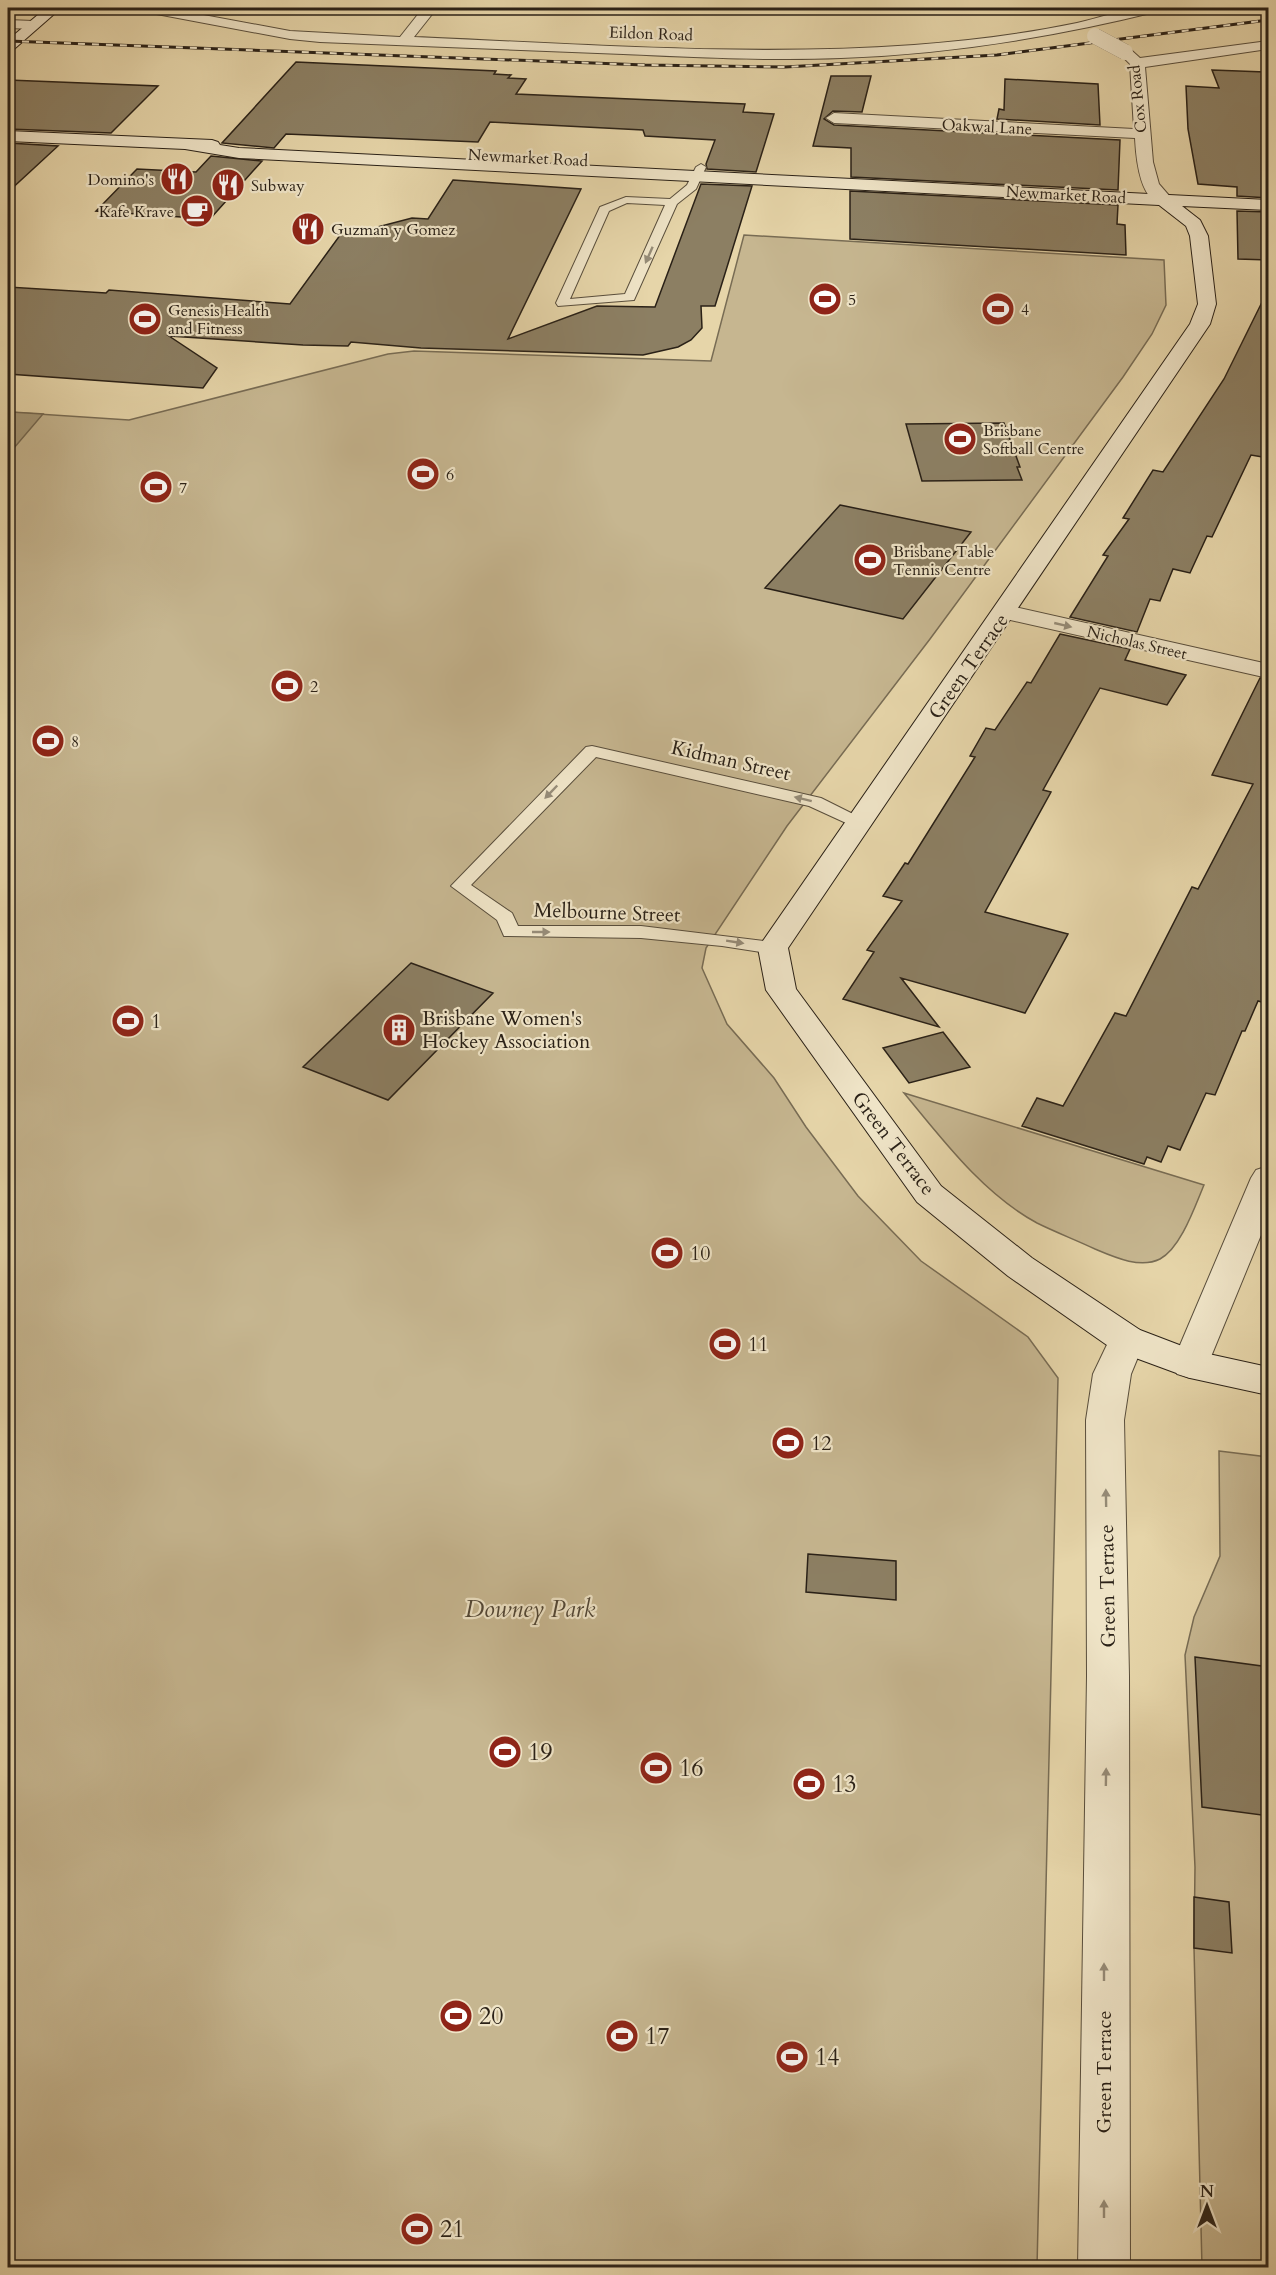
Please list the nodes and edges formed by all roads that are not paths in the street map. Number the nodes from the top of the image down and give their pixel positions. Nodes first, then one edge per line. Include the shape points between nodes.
1 (54, 8) edge
2 (146, 8) edge
3 (430, 8) edge
4 (1154, 8) edge
5 (8, 24) edge
6 (33, 26) junction
7 (1076, 27) junction
8 (403, 42) junction
9 (1269, 45) edge
10 (8, 47) edge
11 (1131, 57) junction
12 (834, 118) dead end
13 (1141, 134) junction
14 (8, 136) edge
15 (699, 172) junction
16 (1163, 199) junction
17 (672, 202) junction
18 (1269, 205) edge
19 (1006, 612) junction
20 (1269, 671) edge
21 (857, 822) junction
22 (460, 886) joint
23 (772, 948) junction
24 (1269, 1178) edge
25 (1127, 1340) junction
26 (1190, 1364) junction
27 (1269, 1382) edge
28 (1104, 2268) edge

1 - 6 street
2 - 8 street, Eildon Road via 305,37
3 - 8 street
4 - 7 street, Eildon Road
5 - 6 street
6 - 10 street
7 - 8 street, Eildon Road via 917,49 802,56
7 - 11 street, Cox Road, bridge
9 - 11 street via 1173,60
11 - 13 street, Cox Road
12 - 13 street, Oakwal Lane
13 - 16 street, Cox Road via 1151,185
14 - 15 street, Newmarket Road via 191,146 239,153
15 - 16 street, Newmarket Road via 812,183
15 - 17 lane via 688,191
16 - 18 street, Newmarket Road
16 - 19 street, Green Terrace via 1198,231 1205,312
17 -> 17 lane via 630,297 562,303 604,209 626,200
19 -> 20 street, Nicholas Street
19 - 21 street, Green Terrace
21 -> 22 lane, Kidman Street via 815,802 592,750
21 - 23 street, Green Terrace
22 -> 23 lane, Melbourne Street via 505,917 511,932 641,932
23 - 25 street, Green Terrace via 781,990 930,1194 1020,1267
24 - 26 street
25 - 26 street
28 -> 25 street, Green Terrace via 1108,1676 1105,1420 1112,1374
26 - 27 street

